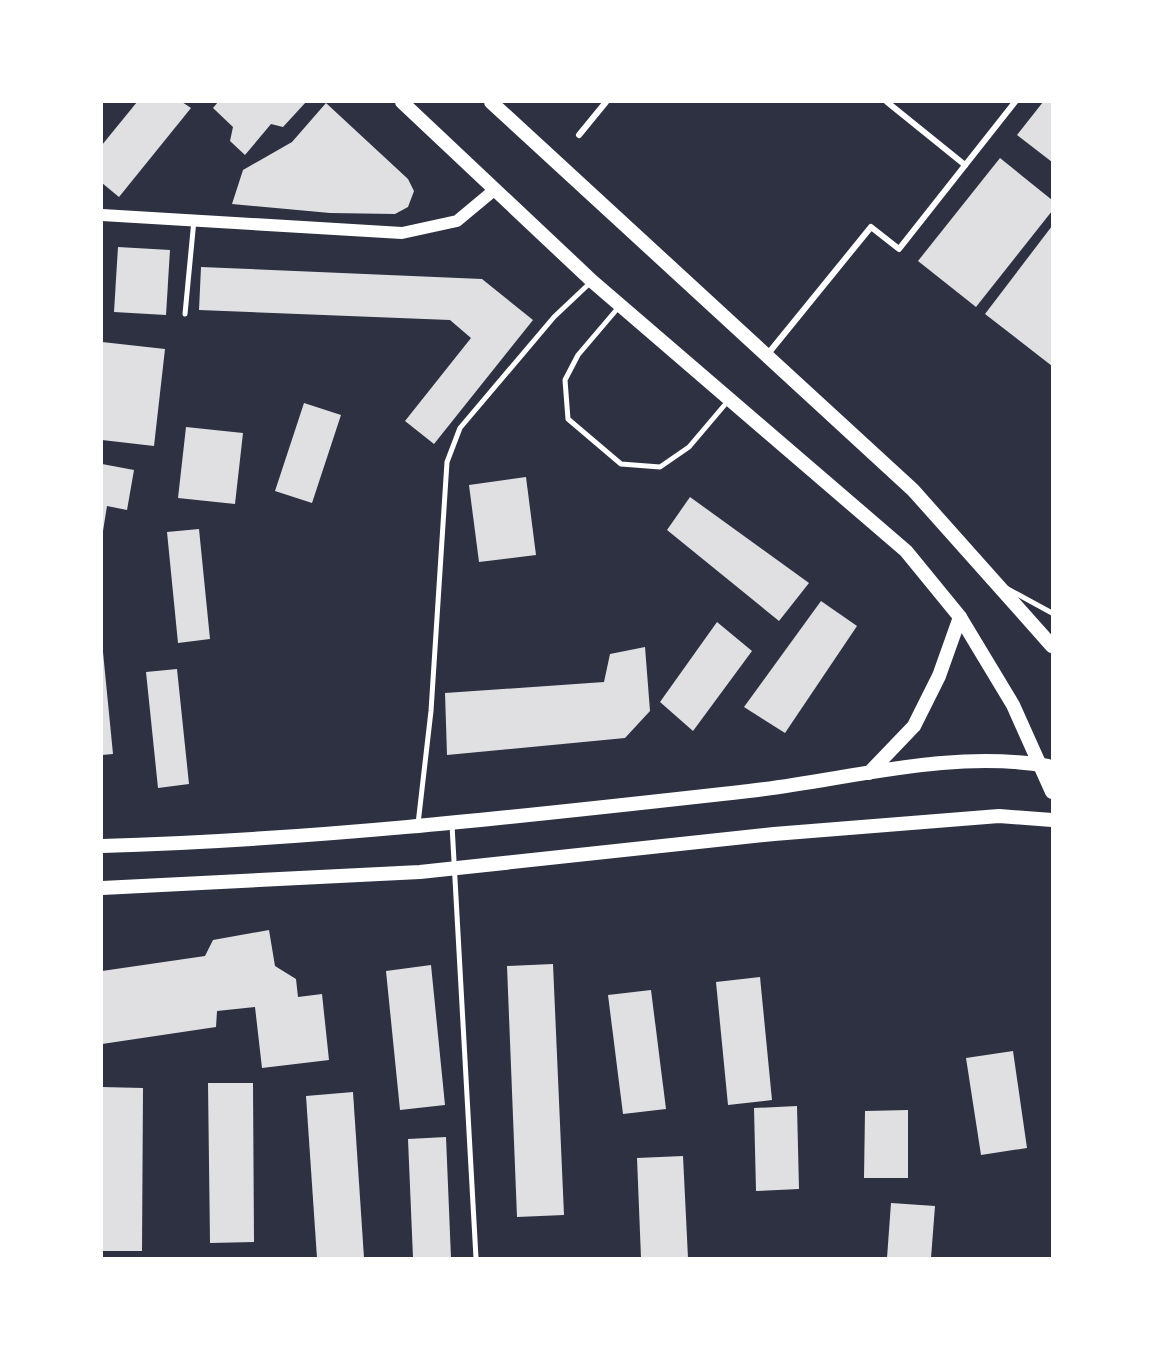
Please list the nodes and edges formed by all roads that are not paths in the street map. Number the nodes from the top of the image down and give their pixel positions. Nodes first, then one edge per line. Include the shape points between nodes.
1 (402, 102) edge
2 (491, 102) edge
3 (606, 102) edge
4 (887, 102) edge
5 (1014, 102) edge
6 (579, 135) dead end
7 (965, 165) junction
8 (493, 191) junction
9 (102, 215) edge
10 (194, 220) junction
11 (592, 281) junction
12 (621, 305) junction
13 (185, 314) dead end
14 (766, 356) junction
15 (730, 399) junction
16 (999, 584) junction
17 (1052, 613) edge
18 (960, 617) junction
19 (1052, 646) edge
20 (1047, 766) edge
21 (869, 773) junction
22 (1052, 792) edge
23 (1052, 820) edge
24 (452, 824) junction
25 (418, 827) junction
26 (102, 846) edge
27 (454, 868) junction
28 (102, 888) edge
29 (476, 1258) edge

1 - 8 main road
2 - 14 main road
3 - 6 street
4 - 7 street
5 - 7 street
7 - 14 street via 899,249 871,227
8 - 10 street via 457,221 402,233
8 - 11 main road
9 - 10 street
10 - 13 lane
11 - 12 main road
11 - 25 lane via 554,317 460,428 447,462 431,711
12 - 15 main road
12 - 15 lane via 578,355 565,380 568,419 621,464 660,467 689,447
14 - 16 main road via 913,490
15 - 18 main road via 906,551
16 - 17 lane
16 - 19 main road
18 - 20 main road
18 - 21 main road via 939,676 914,726
20 - 21 main road via 978,761
20 - 22 main road
21 - 24 main road via 768,789
23 - 27 main road via 999,817 774,834
24 - 25 main road
24 - 27 lane
25 - 26 main road via 220,843
27 - 28 main road
27 - 29 lane

